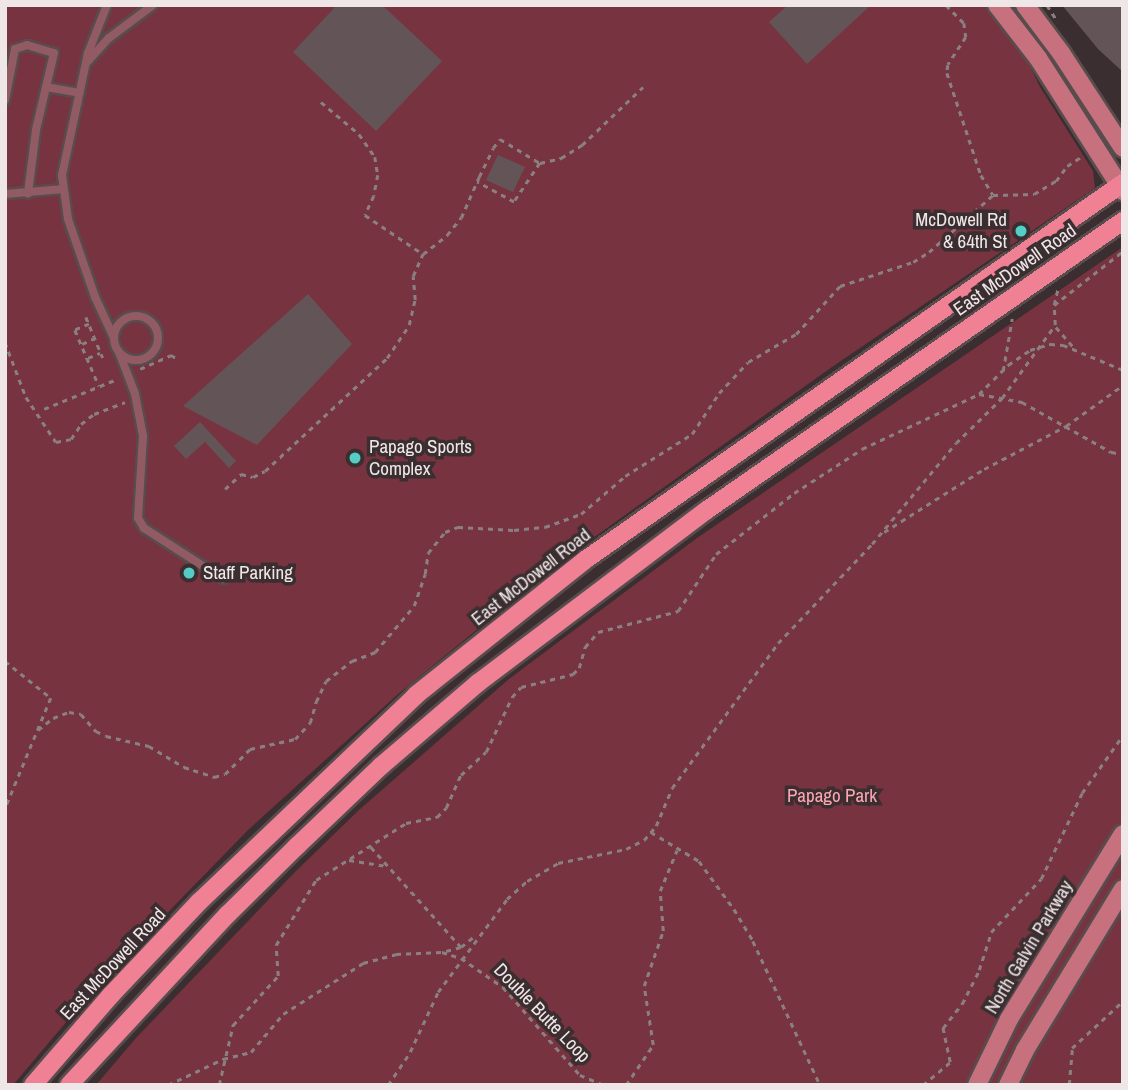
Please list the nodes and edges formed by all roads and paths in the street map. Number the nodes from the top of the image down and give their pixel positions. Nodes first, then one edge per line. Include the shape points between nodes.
1 (107, 5) edge
2 (153, 5) edge
3 (946, 5) edge
4 (996, 5) edge
5 (1025, 5) edge
6 (86, 63) junction
7 (46, 87) junction
8 (643, 87) dead end
9 (79, 93) junction
10 (5, 100) edge
11 (321, 102) dead end
12 (1123, 148) edge
13 (1081, 157) dead end
14 (540, 163) junction
15 (477, 182) dead end
16 (1122, 186) edge
17 (64, 189) junction
18 (27, 193) junction
19 (5, 194) edge
20 (993, 195) junction
21 (1123, 221) edge
22 (1123, 251) edge
23 (424, 254) junction
24 (1058, 288) dead end
25 (1054, 305) junction
26 (86, 317) dead end
27 (1012, 319) dead end
28 (89, 324) junction
29 (1055, 325) junction
30 (95, 338) junction
31 (114, 338) junction
32 (5, 342) edge
33 (81, 344) junction
34 (1039, 347) junction
35 (1076, 351) junction
36 (119, 352) junction
37 (100, 353) junction
38 (87, 358) junction
39 (103, 358) dead end
40 (178, 359) dead end
41 (140, 369) dead end
42 (1123, 370) edge
43 (1003, 371) junction
44 (117, 379) dead end
45 (1123, 385) edge
46 (99, 386) junction
47 (979, 394) junction
48 (1002, 398) junction
49 (136, 400) junction
50 (44, 409) dead end
51 (1066, 426) junction
52 (1123, 454) edge
53 (225, 489) dead end
54 (881, 533) junction
55 (223, 579) dead end
56 (5, 661) edge
57 (38, 730) junction
58 (1123, 735) edge
59 (5, 809) edge
60 (651, 832) junction
61 (1123, 834) edge
62 (371, 847) junction
63 (677, 850) junction
64 (346, 860) junction
65 (387, 866) junction
66 (1123, 888) edge
67 (481, 930) junction
68 (461, 947) junction
69 (442, 952) junction
70 (461, 958) junction
71 (1123, 1001) edge
72 (223, 1059) junction
73 (33, 1085) edge
74 (69, 1085) edge
75 (168, 1085) edge
76 (219, 1085) edge
77 (388, 1085) edge
78 (603, 1085) edge
79 (626, 1085) edge
80 (820, 1085) edge
81 (923, 1085) edge
82 (977, 1085) edge
83 (1008, 1085) edge
84 (1069, 1085) edge

1 - 6 lane
2 - 6 lane via 109,38
3 - 20 path via 964,23 966,37 947,73 981,174
4 - 16 main road via 1038,58
5 - 12 main road
6 - 9 lane
7 - 9 lane
7 - 10 lane via 54,53 27,45 15,49
7 - 18 lane
8 - 14 path via 582,145 561,158
9 - 17 lane via 62,175
11 - 23 path via 359,134 375,157 376,186 365,215
13 - 20 path via 1034,194
14 - 15 path via 514,202
14 - 23 path via 500,139 461,218
16 - 73 main road, East McDowell Road via 585,559 436,678 199,902
17 - 18 lane
17 - 31 lane via 68,219
18 - 19 lane
20 - 57 path via 929,252 840,286 796,334 748,362 719,393 692,434 625,476 581,514 545,527 458,527 444,532 428,553 414,606 375,652 352,661 326,681 310,723 295,739 250,749 225,774 214,777 184,767 149,746 106,736 81,714 69,712
21 - 74 main road, East McDowell Road via 707,510 478,683 381,765 297,846
22 - 25 path
23 - 53 path via 413,276 415,300 409,325 387,358 265,471 253,477 241,474
24 - 25 path
25 - 29 path
26 - 28 path
27 - 43 path
28 - 30 path
28 - 33 path via 75,330
29 - 34 path
29 - 35 path
30 - 33 path
30 - 37 path
31 - 36 lane
31 - 36 lane via 120,324 132,317 146,319 156,329 158,343 150,355 130,359
32 - 49 path via 26,397 56,442 71,439 94,414
33 - 38 path
34 - 35 path via 1063,345
34 - 43 path
34 - 48 path
35 - 42 path
36 - 49 lane
37 - 38 path
37 - 39 path
38 - 46 path
40 - 41 path via 171,355
43 - 47 path
44 - 46 path
45 - 51 path
46 - 50 path
47 - 48 path
47 - 62 path via 862,450 794,493 716,554 678,611 598,632 584,647 573,674 521,687 486,752 461,775 446,808 437,817 407,823
48 - 51 path via 1022,402
48 - 54 path via 956,443
49 - 55 lane via 143,436 138,518 144,528
51 - 52 path
51 - 54 path via 984,469
54 - 60 path via 778,643 672,788
56 - 57 path via 51,698
57 - 59 path
58 - 81 path via 1082,793 1041,878 991,932 979,970 943,1028 950,1062
60 - 63 path
60 - 67 path via 626,849 570,859 537,875 507,899
61 - 82 main road, North Galvin Parkway via 1009,1019
62 - 64 path
62 - 65 path
63 - 79 path via 660,891 663,931 644,986 653,1045
63 - 80 path via 699,861 734,909
64 - 65 path
64 - 72 path via 316,880 295,910 276,945 278,976 240,1014
65 - 68 path
66 - 83 main road via 1030,1040
67 - 68 path
67 - 70 path
68 - 69 path
69 - 70 path, Double Butte Loop
69 - 72 path, Double Butte Loop via 396,954 363,963 283,1014 251,1052
70 - 77 path
70 - 78 path, Double Butte Loop via 503,987 580,1075
71 - 84 path via 1072,1048
72 - 75 path, Double Butte Loop
72 - 76 path

